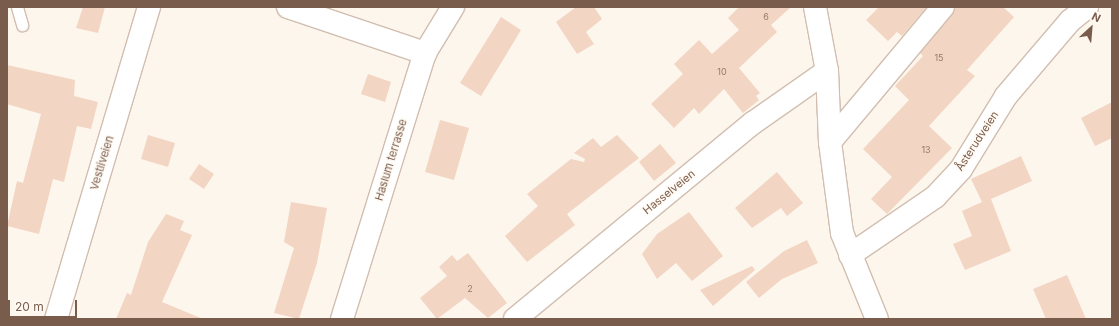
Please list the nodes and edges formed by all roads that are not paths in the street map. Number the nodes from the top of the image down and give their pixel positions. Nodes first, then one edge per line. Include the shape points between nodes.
1 (17, 7) edge
2 (149, 7) edge
3 (288, 7) edge
4 (453, 7) edge
5 (815, 7) edge
6 (943, 7) edge
7 (1087, 7) edge
8 (22, 25) dead end
9 (425, 53) junction
10 (827, 71) junction
11 (830, 142) junction
12 (850, 255) junction
13 (56, 319) edge
14 (342, 319) edge
15 (515, 319) edge
16 (877, 319) edge

1 - 8 lane
2 - 13 street, Vestliveien
3 - 9 street
4 - 9 street, Haslum terrasse
5 - 10 street
6 - 11 street
7 - 12 street, Åsterudveien via 1070,21 1006,96 961,169 935,197
9 - 14 street, Haslum terrasse
10 - 11 street
10 - 15 street, Hasselveien via 753,123
11 - 12 street via 842,233
12 - 16 street

